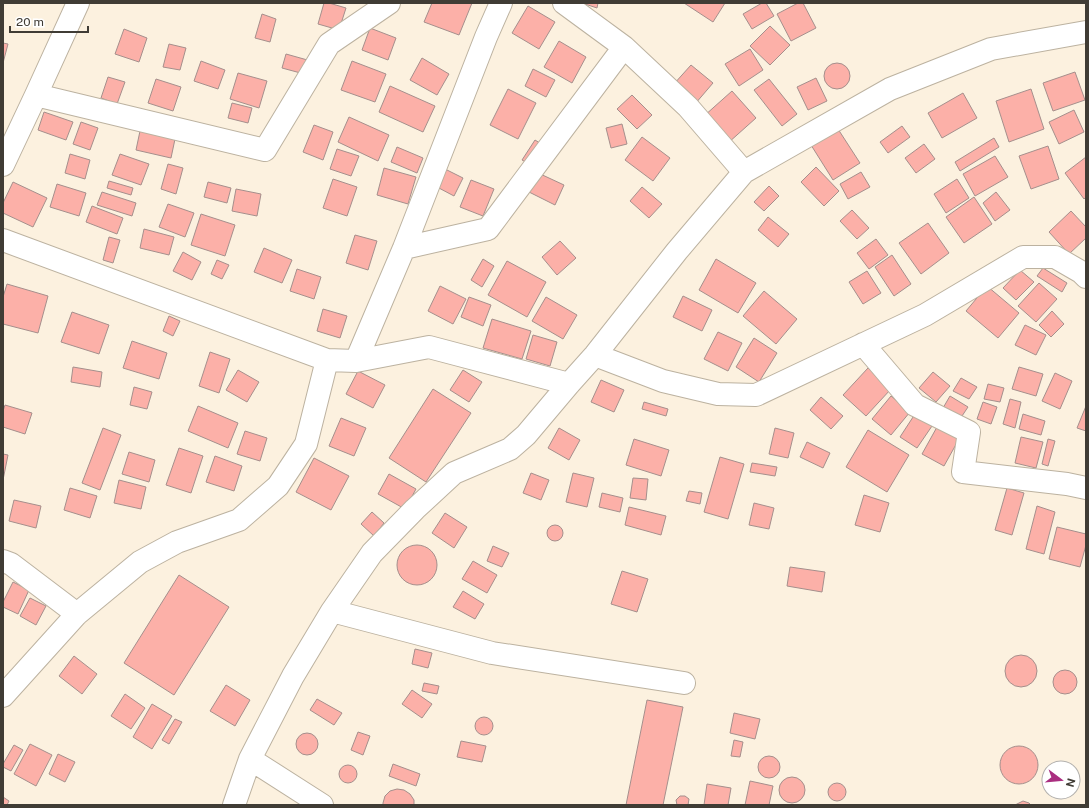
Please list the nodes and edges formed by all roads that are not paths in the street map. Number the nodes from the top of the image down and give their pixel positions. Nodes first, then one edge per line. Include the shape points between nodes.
1 (78, 3) edge
2 (389, 3) edge
3 (501, 3) edge
4 (564, 3) edge
5 (1086, 32) edge
6 (624, 47) junction
7 (36, 95) junction
8 (3, 165) edge
9 (744, 172) junction
10 (3, 240) edge
11 (404, 248) junction
12 (1086, 277) edge
13 (863, 344) junction
14 (595, 355) junction
15 (327, 360) junction
16 (356, 361) junction
17 (569, 384) junction
18 (1086, 488) edge
19 (3, 561) edge
20 (332, 611) junction
21 (76, 614) junction
22 (684, 682) dead end
23 (3, 696) edge
24 (250, 759) junction
25 (234, 805) edge
26 (322, 805) edge

1 - 7 street
2 - 7 street via 329,44 265,150
3 - 11 street
4 - 6 street
5 - 9 street via 991,49 890,89
6 - 9 street via 688,107
6 - 11 street via 488,229
7 - 8 street
9 - 14 street via 677,251
10 - 15 street
11 - 16 street
12 - 13 street via 1055,257 1023,257 925,315
13 - 14 street via 756,395 718,394 664,381
13 - 18 street via 915,405 969,432 963,472
14 - 17 street
15 - 16 street
15 - 21 street via 306,444 278,486 239,520 177,542 140,562
16 - 17 street via 429,347
17 - 20 street via 526,435 510,449 454,473 415,509 372,553
19 - 21 street via 11,564
20 - 22 street via 492,654
20 - 24 street via 293,676
21 - 23 street
24 - 25 street
24 - 26 street

